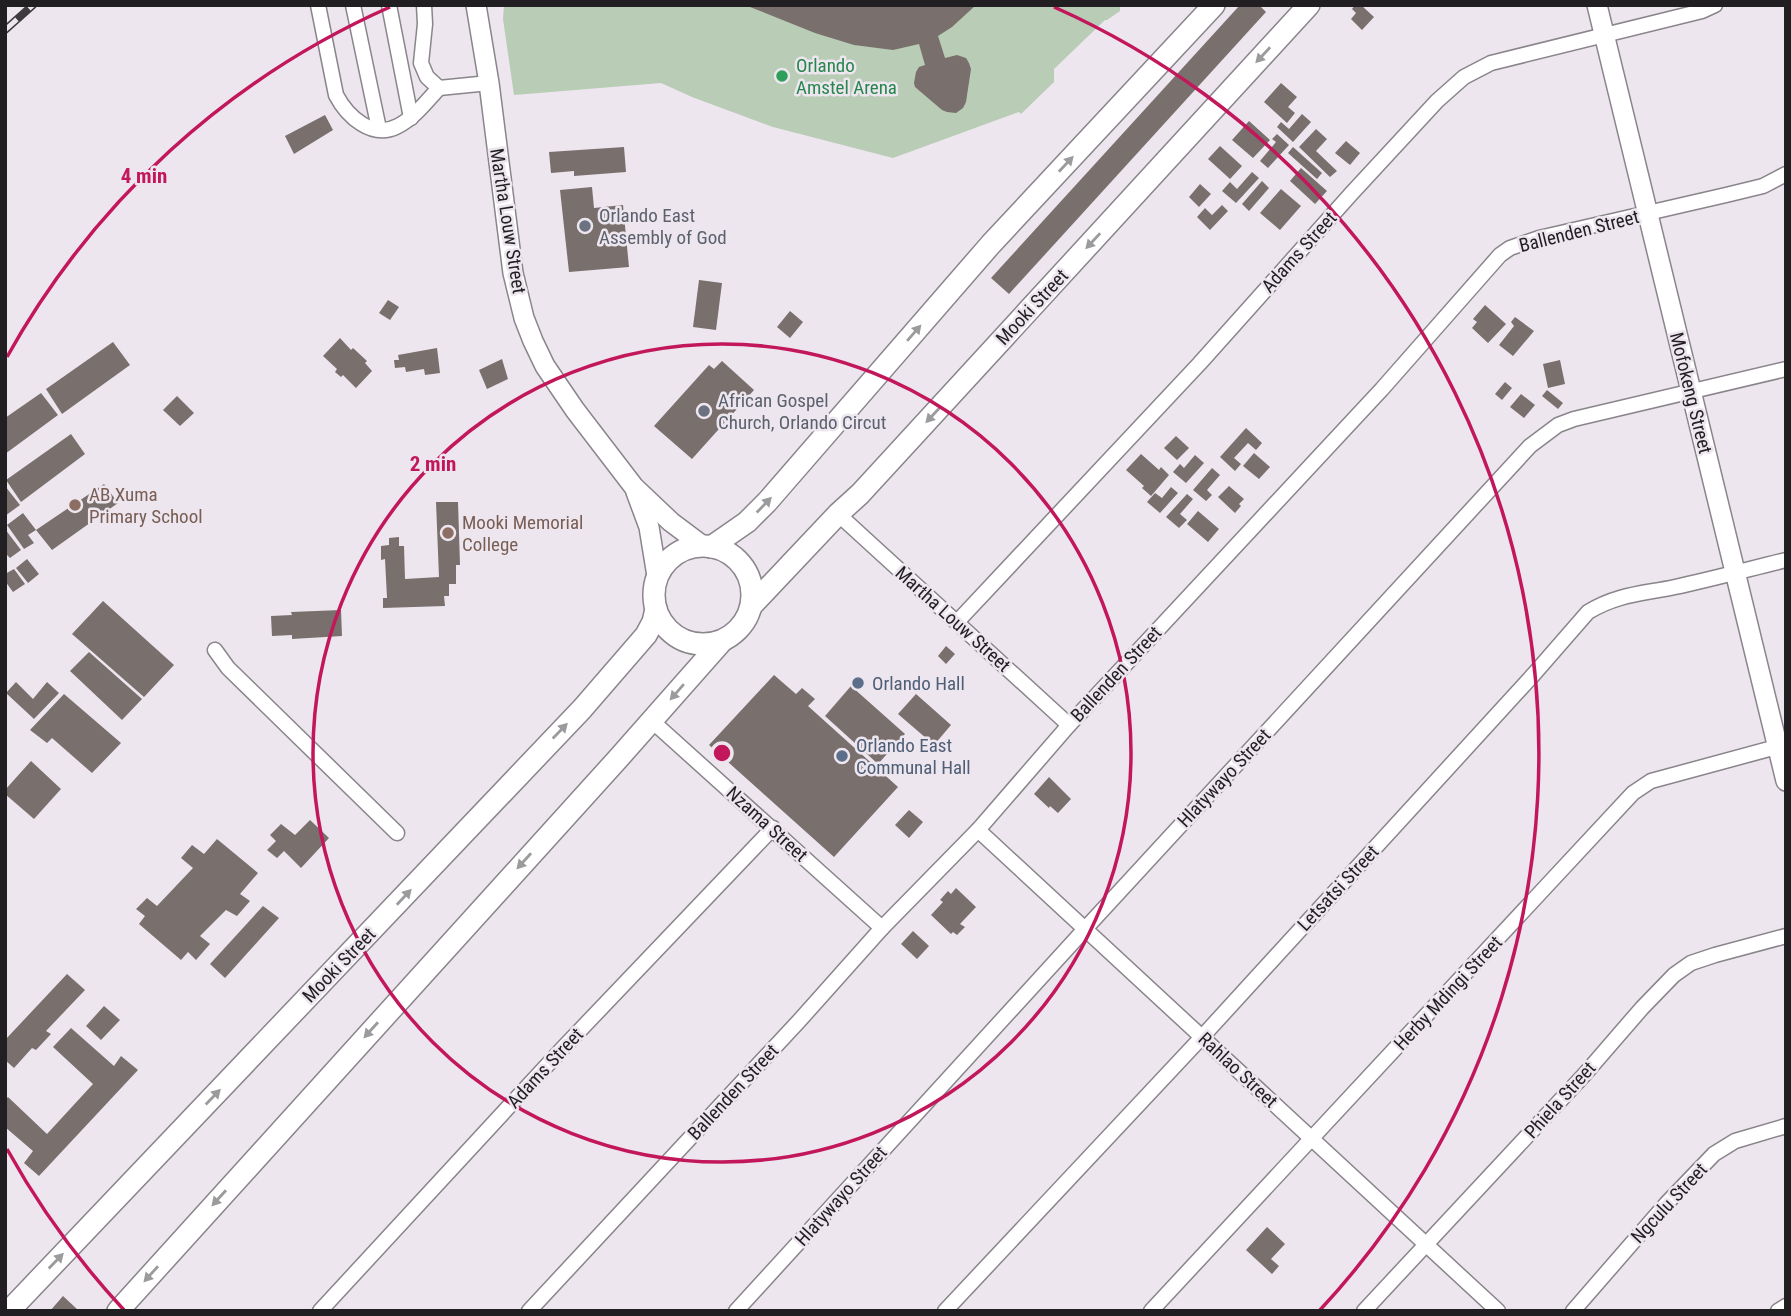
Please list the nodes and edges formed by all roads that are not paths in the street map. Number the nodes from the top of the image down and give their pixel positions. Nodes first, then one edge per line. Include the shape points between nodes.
1 (317, 5) edge
2 (353, 5) edge
3 (389, 5) edge
4 (424, 5) edge
5 (476, 5) edge
6 (1214, 5) edge
7 (1310, 5) edge
8 (1597, 5) edge
9 (1714, 5) edge
10 (1604, 35) junction
11 (489, 83) junction
12 (439, 88) junction
13 (411, 118) junction
14 (379, 130) junction
15 (1786, 174) edge
16 (1648, 213) junction
17 (1786, 369) edge
18 (1691, 391) junction
19 (634, 487) junction
20 (838, 514) junction
21 (707, 546) junction
22 (1786, 560) edge
23 (1735, 573) junction
24 (657, 576) junction
25 (752, 606) junction
26 (656, 609) junction
27 (957, 622) junction
28 (722, 641) junction
29 (215, 650) dead end
30 (652, 721) junction
31 (1069, 725) junction
32 (1782, 746) edge
33 (1786, 780) edge
34 (773, 828) junction
35 (978, 830) junction
36 (397, 833) dead end
37 (882, 928) junction
38 (1085, 929) junction
39 (1786, 936) edge
40 (1202, 1037) junction
41 (1786, 1126) edge
42 (1311, 1138) junction
43 (1426, 1245) junction
44 (1786, 1306) edge
45 (9, 1311) edge
46 (118, 1311) edge
47 (320, 1311) edge
48 (529, 1311) edge
49 (736, 1311) edge
50 (945, 1311) edge
51 (1151, 1311) edge
52 (1364, 1311) edge
53 (1498, 1311) edge
54 (1573, 1311) edge
55 (1778, 1311) edge

1 - 14 street via 336,95 361,125
2 - 14 street
3 - 13 street
4 - 12 street via 421,63
5 - 11 street, Martha Louw Street
21 -> 6 main road via 747,522 767,502 991,244
7 -> 20 main road, Mooki Street
8 - 10 street, Mofokeng Street
9 - 10 street, Adams Street
10 - 16 street, Mofokeng Street
10 - 27 street, Adams Street via 1491,63 1464,77 1437,101
11 - 12 street
11 - 19 street, Martha Louw Street via 513,273 524,318 545,366
12 - 13 street
13 - 14 street via 390,130
15 - 16 street, Ballenden Street via 1763,186
16 - 18 street, Mofokeng Street
16 - 31 street, Ballenden Street via 1539,237 1500,256
17 - 18 street, Hlatywayo Street
18 - 23 street, Mofokeng Street
18 - 38 street, Hlatywayo Street via 1574,419 1530,446
19 - 21 street, Martha Louw Street via 671,522
19 - 24 street, Martha Louw Street via 649,527
20 - 25 main road, Mooki Street
20 - 27 street, Martha Louw Street
21 - 24 main road via 676,554
21 - 25 main road via 724,551 743,566 753,590
22 - 23 street, Letsatsi Street
23 - 32 street, Mofokeng Street
23 - 40 street, Letsatsi Street via 1622,596 1587,612
24 - 26 main road
25 - 28 main road via 735,632
26 - 28 main road via 677,637 698,645
45 -> 26 main road, Mooki Street via 582,709 646,635
27 - 31 street, Martha Louw Street
28 -> 30 main road
29 - 36 street
30 - 34 street, Nzama Street
30 -> 46 main road
31 - 35 street, Ballenden Street
32 - 33 street, Mofokeng Street
32 - 42 street, Herby Mdingi Street via 1651,780 1633,793
34 - 37 street, Nzama Street
34 - 47 street, Adams Street
35 - 37 street, Ballenden Street
35 - 38 street, Rahlao Street
37 - 48 street, Ballenden Street
38 - 40 street, Rahlao Street
38 - 49 street, Hlatywayo Street
39 - 43 street, Phiela Street via 1691,963 1674,975
40 - 42 street, Rahlao Street
40 - 50 street, Letsatsi Street
41 - 54 street, Ngculu Street via 1735,1141 1714,1154
42 - 43 street, Rahlao Street
42 - 51 street, Herby Mdingi Street
43 - 52 street, Phiela Street
43 - 53 street, Rahlao Street
44 - 55 street

